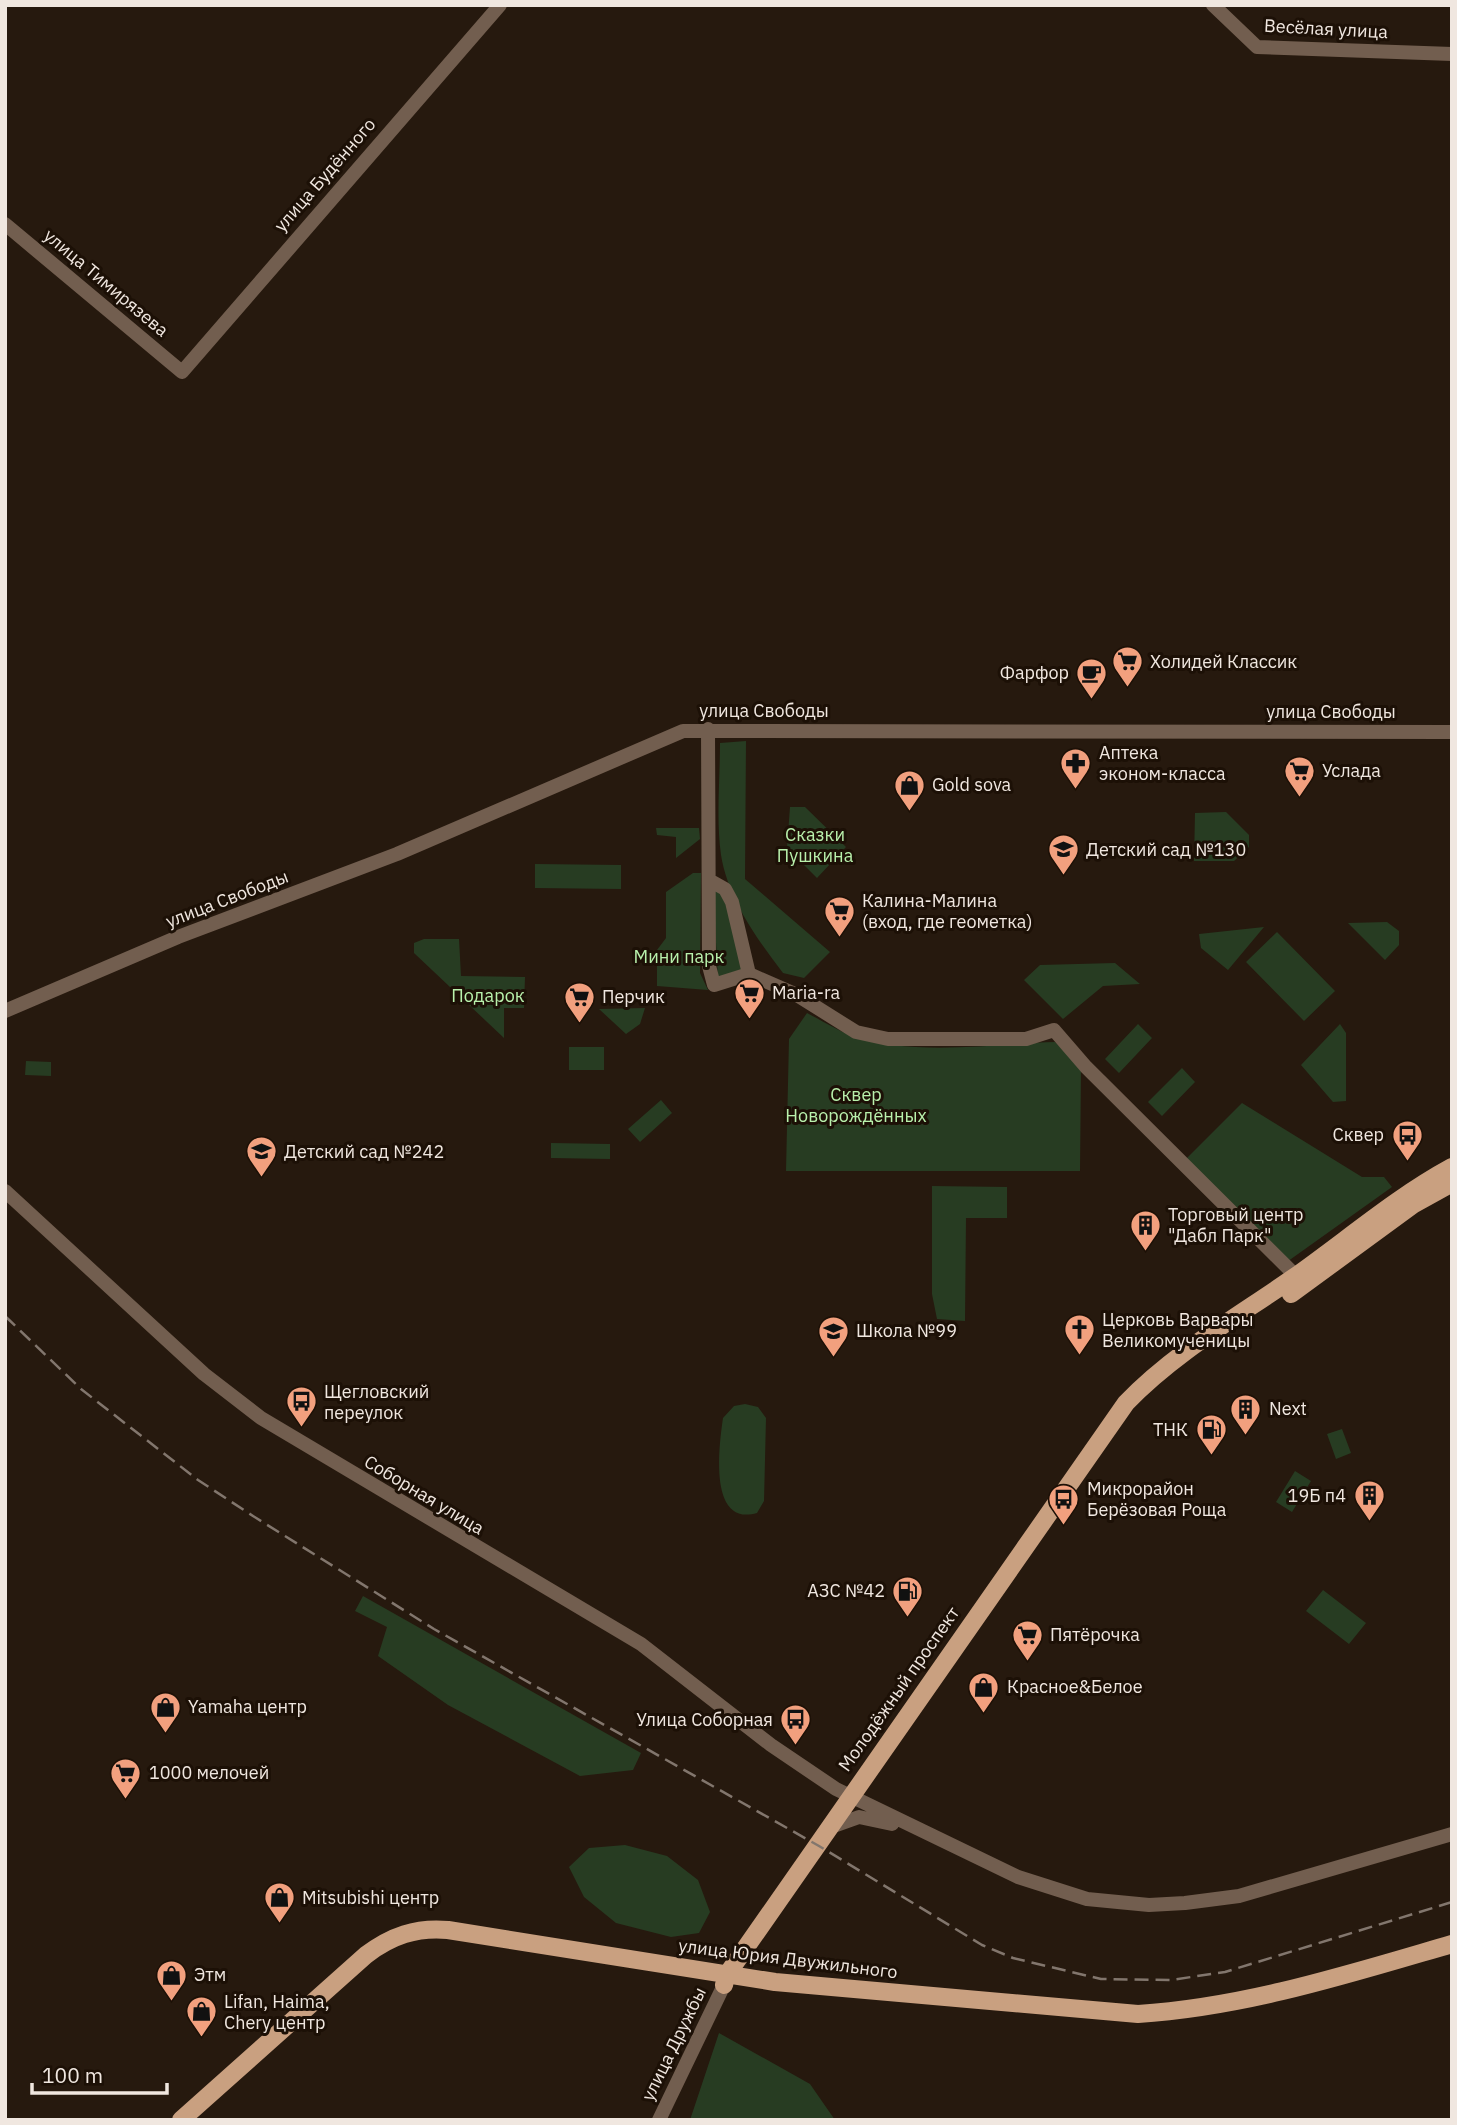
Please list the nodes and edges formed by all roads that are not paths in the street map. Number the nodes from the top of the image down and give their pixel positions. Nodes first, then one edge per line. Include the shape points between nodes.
1 (500, 5) edge
2 (1213, 5) edge
3 (1452, 54) edge
4 (5, 223) edge
5 (182, 372) joint
6 (708, 729) junction
7 (1452, 732) edge
8 (709, 880) junction
9 (749, 974) junction
10 (5, 1011) edge
11 (1452, 1167) edge
12 (1452, 1183) edge
13 (5, 1191) edge
14 (1296, 1276) junction
15 (1116, 1422) junction
16 (851, 1796) junction
17 (830, 1828) junction
18 (917, 1830) junction
19 (1452, 1834) edge
20 (1452, 1944) edge
21 (1452, 1952) edge
22 (725, 1980) junction
23 (181, 2120) edge
24 (196, 2120) edge
25 (659, 2120) edge

1 - 5 street, улица Будённого
2 - 3 street, Весёлая улица via 1257,47
4 - 5 street, улица Тимирязева
6 - 7 street, улица Свободы
6 - 8 street
6 - 10 street, улица Свободы via 683,731 397,854 178,937
8 - 9 street via 725,889 732,902
8 - 9 street via 709,966 714,985
9 - 14 street via 797,995 856,1032 888,1039 1026,1039 1054,1030
11 - 14 main road, Молодёжный проспект via 1405,1193
12 - 15 main road, Молодёжный проспект via 1414,1204 1172,1376
13 - 16 street, Соборная улица via 231,1397 641,1644 771,1745
14 - 15 main road, Молодёжный проспект via 1164,1367 1126,1403
15 - 16 main road, Молодёжный проспект
16 - 17 main road, Молодёжный проспект
16 - 18 street, Соборная улица
17 - 18 street via 859,1817
17 - 22 main road, Молодёжный проспект
18 - 19 street via 1060,1892 1149,1905 1239,1896
20 - 22 main road, улица Юрия Двужильного via 1243,2000 1138,2014
21 - 22 main road, улица Юрия Двужильного via 1233,2013 1136,2024 807,1995
22 - 23 main road, улица Юрия Двужильного via 448,1930 407,1933 366,1955
22 - 24 main road, улица Юрия Двужильного via 438,1937 412,1940 393,1946 352,1975
22 - 25 street, улица Дружбы

